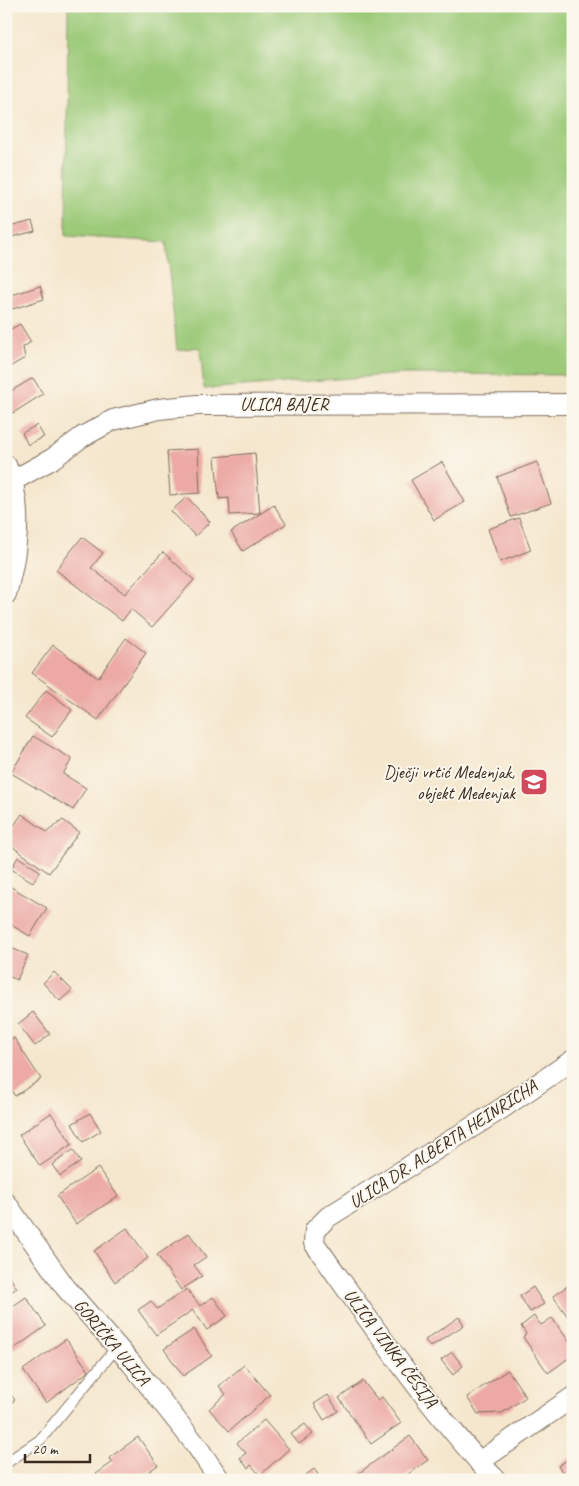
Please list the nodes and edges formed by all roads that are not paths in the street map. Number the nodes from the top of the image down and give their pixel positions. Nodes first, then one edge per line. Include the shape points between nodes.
1 (573, 404) edge
2 (10, 472) edge
3 (6, 594) edge
4 (573, 1060) edge
5 (6, 1203) edge
6 (316, 1230) joint
7 (117, 1346) junction
8 (573, 1396) edge
9 (479, 1462) junction
10 (6, 1463) edge
11 (220, 1480) edge
12 (496, 1480) edge

1 - 2 street, ULICA BAJER via 198,405 159,409 114,420 52,459
2 - 3 street via 16,545
4 - 6 street, ULICA DR. ALBERTA HEINRICHA via 328,1218
5 - 7 street, GORIČKA ULICA via 65,1287
6 - 9 street, ULICA VINKA ČESIJA via 314,1244 392,1352
7 - 10 lane via 40,1440
7 - 11 street, GORIČKA ULICA
8 - 9 street
9 - 12 street, ULICA VINKA ČESIJA

